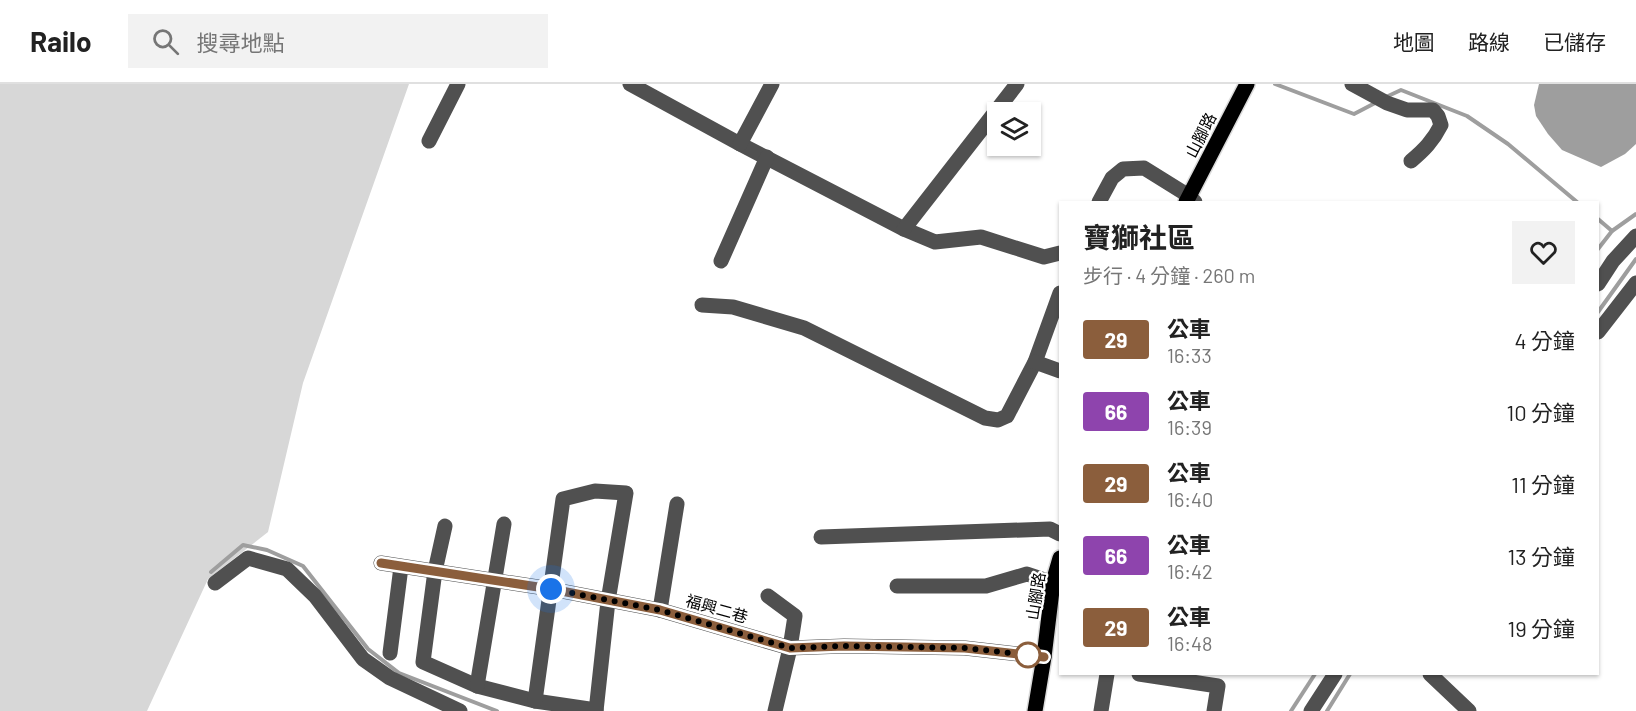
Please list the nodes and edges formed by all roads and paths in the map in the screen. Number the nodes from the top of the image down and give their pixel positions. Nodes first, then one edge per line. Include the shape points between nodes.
1 (458, 84) edge
2 (630, 84) edge
3 (772, 84) edge
4 (1017, 84) edge
5 (1246, 84) edge
6 (1352, 84) edge
7 (429, 141) dead end
8 (740, 144) junction
9 (767, 157) junction
10 (1411, 161) dead end
11 (1190, 200) edge
12 (1100, 201) edge
13 (904, 229) junction
14 (1636, 236) edge
15 (1059, 253) edge
16 (721, 261) dead end
17 (1599, 282) edge
18 (1636, 283) edge
19 (1059, 296) edge
20 (702, 305) dead end
21 (1599, 332) edge
22 (1035, 362) junction
23 (1059, 371) edge
24 (677, 504) dead end
25 (504, 524) dead end
26 (445, 526) dead end
27 (1059, 534) edge
28 (821, 537) dead end
29 (381, 563) dead end
30 (1059, 566) edge
31 (401, 567) junction
32 (435, 571) junction
33 (494, 581) junction
34 (215, 583) dead end
35 (1057, 583) edge
36 (897, 586) dead end
37 (551, 589) junction
38 (768, 596) dead end
39 (608, 601) junction
40 (660, 610) junction
41 (790, 648) junction
42 (390, 653) dead end
43 (1044, 657) junction
44 (1107, 675) edge
45 (1146, 675) edge
46 (1334, 675) edge
47 (1431, 675) edge
48 (477, 686) junction
49 (535, 701) junction
50 (460, 711) edge
51 (596, 711) edge
52 (775, 711) edge
53 (1035, 711) edge
54 (1101, 711) edge
55 (1214, 711) edge
56 (1311, 711) edge
57 (1469, 711) edge

1 - 7 street
2 - 8 street
3 - 8 street
4 - 13 street
5 - 11 main road, 山腳路
6 - 10 street via 1387,103 1407,110 1433,110 1438,116 1441,125 1437,134
8 - 9 street
9 - 13 street
9 - 16 street
11 - 12 street via 1144,168 1123,169 1112,178
13 - 15 street via 935,242 981,237 1044,257
14 - 17 street
18 - 21 street
19 - 22 street
20 - 22 street via 734,307 804,328 985,418 998,420 1007,416
22 - 23 street
24 - 40 street
25 - 33 street
26 - 32 street
27 - 28 street via 1050,529
29 - 31 street, 福興二巷
30 - 35 main road, 山腳路
31 - 32 street, 福興二巷
31 - 42 street
32 - 33 street, 福興二巷
32 - 48 street via 423,662
33 - 37 street, 福興二巷
33 - 48 street
34 - 50 street via 248,558 287,569 315,596 363,659 390,678
35 - 36 street via 1027,574 986,586
35 - 43 main road, 山腳路
37 - 39 street, 福興二巷
37 - 39 street via 563,499 595,491 626,493
37 - 49 street
38 - 41 street via 795,616
39 - 40 street, 福興二巷
39 - 51 street
40 - 41 street, 福興二巷
41 - 43 street, 福興二巷 via 965,648
41 - 52 street
43 - 53 main road, 山腳路
44 - 54 street
45 - 55 street via 1218,686
46 - 56 street
47 - 57 street
48 - 49 street
49 - 51 street

